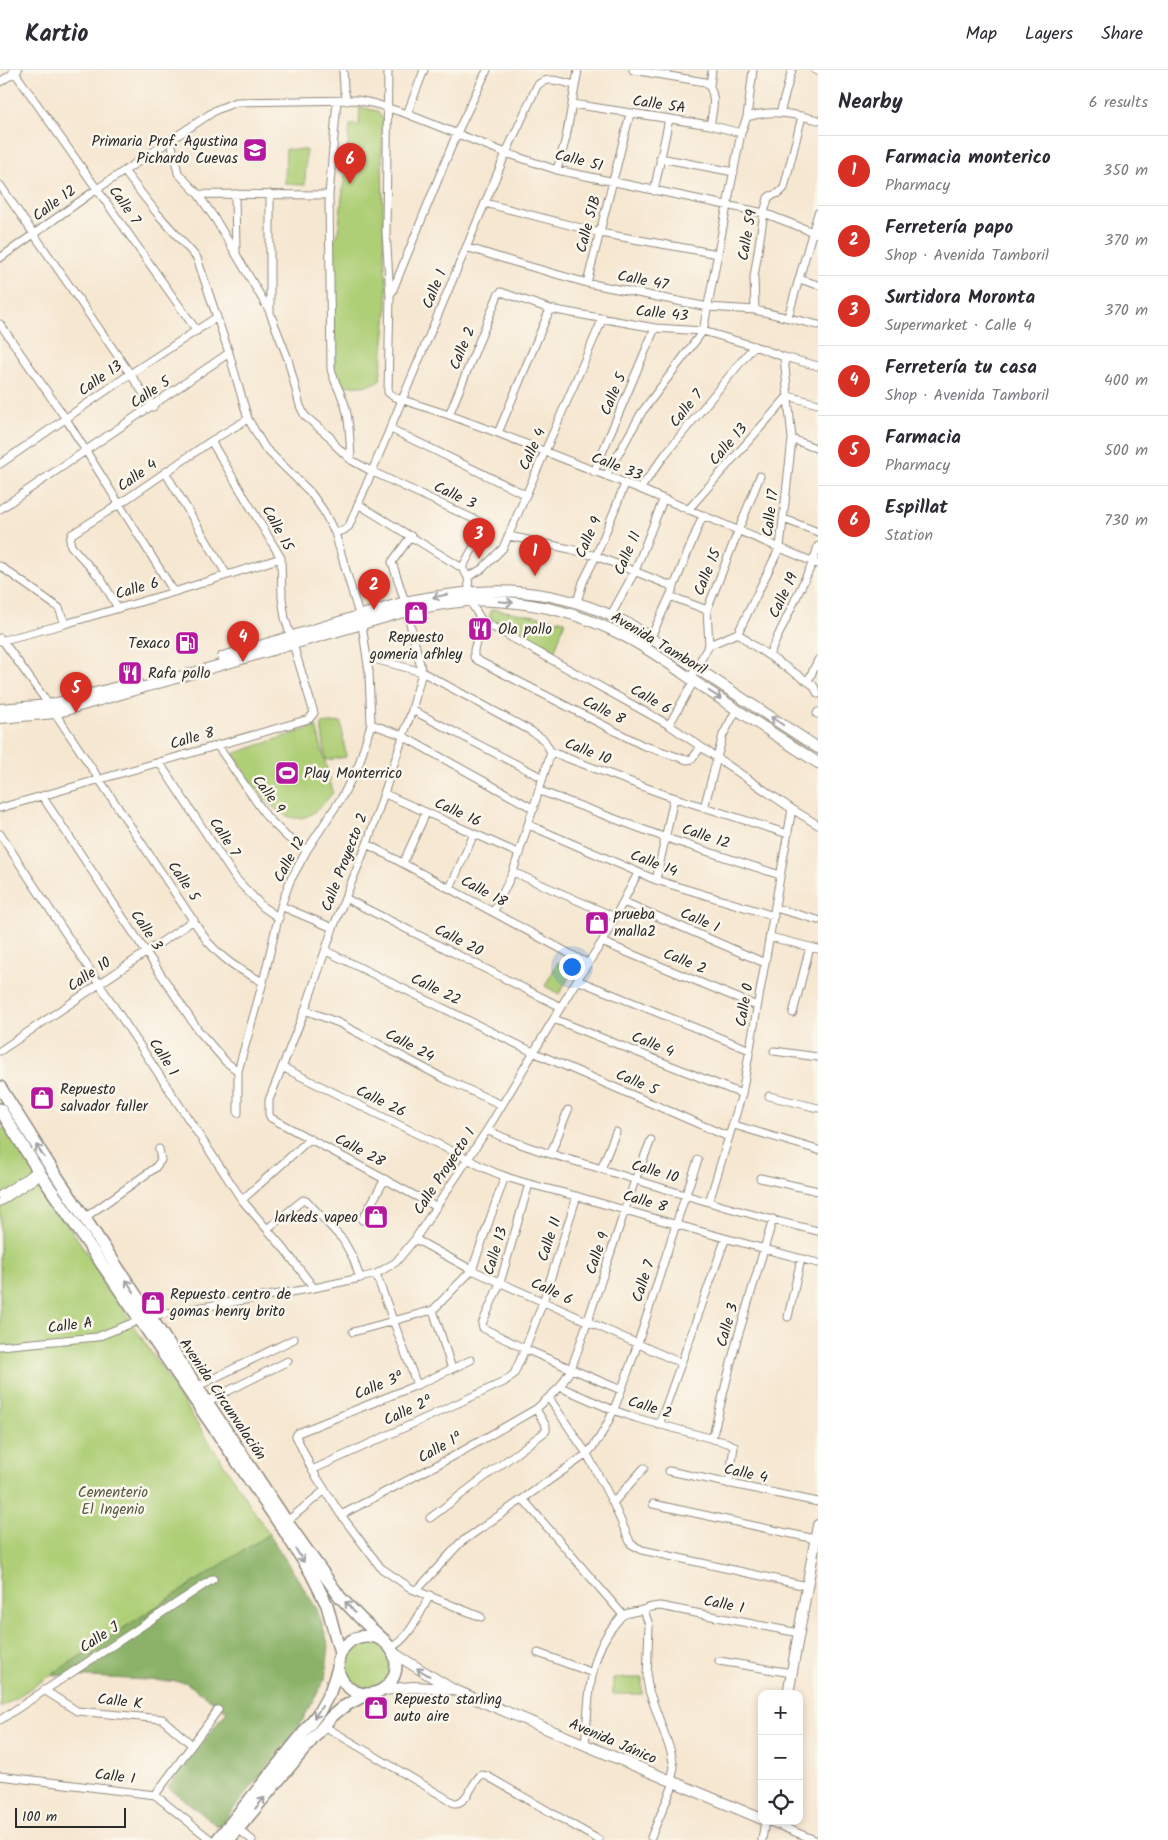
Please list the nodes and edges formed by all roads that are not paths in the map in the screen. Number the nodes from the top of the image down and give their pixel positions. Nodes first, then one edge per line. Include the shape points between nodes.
1 (343, 70) edge
2 (388, 70) edge
3 (424, 70) edge
4 (578, 70) edge
5 (633, 70) edge
6 (712, 70) edge
7 (753, 70) edge
8 (792, 70) edge
9 (15, 71) edge
10 (485, 71) edge
11 (0, 82) edge
12 (574, 85) junction
13 (710, 86) junction
14 (347, 101) junction
15 (337, 102) junction
16 (572, 104) junction
17 (387, 107) junction
18 (780, 113) junction
19 (406, 114) junction
20 (630, 114) junction
21 (802, 116) junction
22 (747, 117) junction
23 (669, 119) junction
24 (818, 120) edge
25 (710, 125) junction
26 (456, 133) junction
27 (741, 133) junction
28 (171, 141) junction
29 (506, 153) junction
30 (660, 158) junction
31 (557, 170) junction
32 (124, 171) junction
33 (734, 172) junction
34 (614, 182) junction
35 (0, 185) edge
36 (97, 189) junction
37 (654, 190) junction
38 (198, 194) junction
39 (235, 194) junction
40 (270, 194) junction
41 (329, 195) junction
42 (485, 203) junction
43 (728, 204) junction
44 (764, 213) junction
45 (818, 213) edge
46 (600, 233) junction
47 (815, 233) edge
48 (34, 235) junction
49 (466, 247) junction
50 (236, 252) junction
51 (718, 254) junction
52 (0, 258) edge
53 (799, 279) junction
54 (587, 283) junction
55 (818, 285) edge
56 (502, 292) joint
57 (390, 295) junction
58 (708, 307) junction
59 (550, 309) junction
60 (755, 310) junction
61 (270, 313) junction
62 (217, 317) junction
63 (788, 317) junction
64 (603, 318) junction
65 (0, 324) edge
66 (818, 325) edge
67 (655, 328) junction
68 (196, 331) junction
69 (703, 331) junction
70 (754, 346) junction
71 (229, 354) junction
72 (784, 357) junction
73 (818, 366) edge
74 (130, 374) junction
75 (788, 396) junction
76 (402, 400) junction
77 (818, 404) edge
78 (153, 407) junction
79 (449, 415) junction
80 (66, 419) junction
81 (248, 419) junction
82 (391, 429) junction
83 (498, 433) junction
84 (792, 439) junction
85 (211, 441) junction
86 (818, 449) edge
87 (85, 451) junction
88 (546, 453) junction
89 (351, 460) junction
90 (1, 462) edge
91 (371, 471) junction
92 (165, 472) junction
93 (594, 472) junction
94 (606, 476) junction
95 (760, 476) dead end
96 (625, 484) junction
97 (640, 490) junction
98 (526, 495) junction
99 (663, 500) junction
100 (358, 504) junction
101 (118, 505) junction
102 (0, 509) edge
103 (688, 510) junction
104 (702, 515) junction
105 (784, 520) junction
106 (739, 531) junction
107 (818, 532) edge
108 (335, 533) junction
109 (411, 536) junction
110 (509, 536) junction
111 (818, 546) edge
112 (780, 547) junction
113 (596, 556) junction
114 (281, 558) junction
115 (816, 563) edge
116 (0, 566) edge
117 (462, 568) junction
118 (635, 571) junction
119 (227, 575) junction
120 (468, 577) junction
121 (674, 587) junction
122 (174, 592) junction
123 (469, 596) junction
124 (670, 596) junction
125 (577, 602) junction
126 (406, 607) junction
127 (118, 608) junction
128 (707, 610) junction
129 (611, 615) junction
130 (361, 621) junction
131 (482, 621) junction
132 (65, 624) junction
133 (738, 633) junction
134 (651, 637) junction
135 (1, 640) edge
136 (292, 641) junction
137 (709, 645) junction
138 (769, 655) junction
139 (367, 657) junction
140 (818, 660) edge
141 (697, 668) junction
142 (422, 672) junction
143 (692, 680) junction
144 (808, 681) junction
145 (818, 694) edge
146 (0, 709) edge
147 (52, 709) junction
148 (737, 709) junction
149 (412, 710) junction
150 (0, 718) edge
151 (371, 724) junction
152 (669, 725) junction
153 (404, 737) junction
154 (217, 745) junction
155 (701, 747) junction
156 (818, 748) edge
157 (552, 752) junction
158 (716, 758) junction
159 (159, 762) junction
160 (818, 763) edge
161 (543, 778) junction
162 (99, 779) junction
163 (540, 790) junction
164 (385, 794) junction
165 (42, 796) junction
166 (674, 798) junction
167 (0, 808) edge
168 (704, 808) junction
169 (534, 809) junction
170 (792, 809) junction
171 (426, 812) junction
172 (529, 825) junction
173 (818, 825) edge
174 (0, 834) edge
175 (474, 834) junction
176 (788, 834) junction
177 (666, 838) junction
178 (367, 844) junction
179 (307, 850) junction
180 (520, 854) junction
181 (403, 863) junction
182 (513, 872) junction
183 (638, 873) junction
184 (780, 875) junction
185 (656, 880) junction
186 (450, 888) junction
187 (345, 898) junction
188 (624, 902) junction
189 (282, 906) junction
190 (494, 911) junction
191 (774, 912) junction
192 (615, 917) junction
193 (279, 918) junction
194 (194, 920) junction
195 (818, 920) edge
196 (333, 928) junction
197 (770, 937) junction
198 (602, 942) junction
199 (814, 948) edge
200 (326, 952) junction
201 (146, 953) junction
202 (587, 963) junction
203 (765, 963) junction
204 (577, 980) junction
205 (263, 982) junction
206 (99, 984) junction
207 (757, 1006) junction
208 (561, 1007) junction
209 (305, 1010) junction
210 (793, 1013) dead end
211 (554, 1019) junction
212 (750, 1050) junction
213 (0, 1051) edge
214 (774, 1051) dead end
215 (534, 1052) junction
216 (818, 1057) edge
217 (282, 1067) junction
218 (238, 1071) junction
219 (0, 1087) edge
220 (742, 1094) junction
221 (769, 1096) dead end
222 (502, 1105) junction
223 (818, 1108) edge
224 (0, 1109) edge
225 (568, 1110) dead end
226 (238, 1113) dead end
227 (271, 1118) joint
228 (734, 1125) junction
229 (487, 1130) junction
230 (616, 1132) dead end
231 (729, 1137) junction
232 (310, 1139) junction
233 (651, 1140) dead end
234 (159, 1149) dead end
235 (818, 1150) edge
236 (551, 1153) junction
237 (468, 1159) junction
238 (698, 1160) dead end
239 (600, 1169) junction
240 (39, 1172) junction
241 (506, 1176) junction
242 (760, 1178) dead end
243 (385, 1179) junction
244 (634, 1180) junction
245 (818, 1182) edge
246 (529, 1184) junction
247 (816, 1191) edge
248 (0, 1194) edge
249 (686, 1194) junction
250 (577, 1196) junction
251 (242, 1200) junction
252 (0, 1202) edge
253 (709, 1202) junction
254 (436, 1207) junction
255 (626, 1210) junction
256 (773, 1219) junction
257 (80, 1220) junction
258 (362, 1220) dead end
259 (676, 1224) junction
260 (267, 1229) junction
261 (818, 1231) edge
262 (415, 1239) junction
263 (725, 1240) junction
264 (763, 1250) junction
265 (801, 1259) junction
266 (818, 1263) edge
267 (472, 1270) junction
268 (376, 1274) junction
269 (360, 1278) junction
270 (500, 1283) junction
271 (314, 1288) junction
272 (543, 1302) junction
273 (433, 1310) junction
274 (788, 1317) dead end
275 (145, 1318) junction
276 (394, 1320) junction
277 (588, 1323) junction
278 (353, 1332) dead end
279 (294, 1339) dead end
280 (638, 1344) junction
281 (0, 1346) edge
282 (525, 1349) junction
283 (471, 1360) dead end
284 (288, 1361) dead end
285 (681, 1364) junction
286 (452, 1369) junction
287 (571, 1370) junction
288 (514, 1374) joint
289 (417, 1385) junction
290 (196, 1387) junction
291 (560, 1388) junction
292 (621, 1390) junction
293 (549, 1398) junction
294 (206, 1402) junction
295 (536, 1408) junction
296 (613, 1410) junction
297 (659, 1425) junction
298 (712, 1439) junction
299 (587, 1454) junction
300 (644, 1468) dead end
301 (312, 1470) junction
302 (669, 1471) dead end
303 (729, 1484) junction
304 (325, 1490) junction
305 (523, 1499) junction
306 (818, 1502) edge
307 (613, 1503) junction
308 (654, 1504) dead end
309 (341, 1515) junction
310 (430, 1518) dead end
311 (284, 1524) junction
312 (818, 1525) edge
313 (815, 1539) junction
314 (213, 1579) dead end
315 (807, 1586) junction
316 (416, 1589) junction
317 (430, 1595) junction
318 (644, 1610) junction
319 (623, 1615) junction
320 (481, 1617) dead end
321 (799, 1633) junction
322 (390, 1648) junction
323 (340, 1653) junction
324 (538, 1653) dead end
325 (719, 1661) dead end
326 (338, 1668) junction
327 (592, 1673) junction
328 (792, 1673) junction
329 (452, 1689) junction
330 (44, 1690) junction
331 (383, 1690) junction
332 (789, 1690) edge
333 (367, 1694) junction
334 (218, 1710) dead end
335 (0, 1720) edge
336 (324, 1726) junction
337 (191, 1744) junction
338 (584, 1745) junction
339 (0, 1776) edge
340 (672, 1782) junction
341 (155, 1795) junction
342 (758, 1817) edge
343 (765, 1825) edge
344 (776, 1825) edge
345 (238, 1829) junction
346 (651, 1837) dead end
347 (211, 1840) edge
348 (217, 1840) edge
349 (229, 1840) edge
350 (252, 1840) edge
351 (599, 1840) edge
352 (762, 1840) edge
353 (815, 1840) edge

1 - 14 street
2 - 17 street
3 - 19 street
4 - 12 street
5 - 13 street via 705,82
6 - 13 street
7 - 22 street
8 - 18 street
9 - 11 street
9 - 36 street, Calle 7
10 - 26 street
12 - 16 street
12 - 29 street, Calle 1 via 548,80 540,83
13 - 25 street via 713,105
14 - 15 street, Calle 51
14 - 17 street, Calle 51
15 - 28 street, Calle 51 via 236,102 216,110
15 - 41 street
16 - 20 street, Calle 5A
16 - 31 street
17 - 19 street, Calle 51
17 - 57 street via 386,232
18 - 21 street
18 - 22 street via 759,113
19 - 26 street, Calle 51
20 - 23 street, Calle 5A
20 - 34 street, Calle 51B
21 - 24 street
21 - 44 street, Calle 59 via 784,188 768,198
22 - 27 street
23 - 25 street, Calle 5A
23 - 30 street
25 - 27 street, Calle 5A
26 - 29 street, Calle 51
26 - 57 street
27 - 33 street
28 - 32 street, Calle 12
28 - 38 street via 178,173
29 - 31 street, Calle 51
29 - 42 street, Calle 1
30 - 33 street
30 - 37 street
31 - 34 street, Calle 51
32 - 36 street, Calle 12
32 - 62 street, Calle 12 via 197,258
33 - 43 street
34 - 37 street, Calle 51
34 - 46 street, Calle 51B
35 - 48 street
36 - 48 street, Calle 12
36 - 68 street, Calle 7
37 - 43 street, Calle 51
38 - 39 street
38 - 50 street
39 - 40 street
39 - 50 street
40 - 41 street
40 - 61 street
41 - 89 street via 331,369 347,412
42 - 46 street
42 - 49 street, Calle 1
43 - 44 street, Calle 51
43 - 51 street
44 - 47 street, Calle 51
44 - 60 street, Calle 59 via 754,277
45 - 47 street
46 - 51 street
46 - 54 street, Calle 51B
47 - 53 street
48 - 52 street, Calle 12
48 - 74 street
49 - 54 street, Calle 47
49 - 76 street, Calle 1
50 - 61 street
51 - 58 street
53 - 55 street
53 - 63 street
54 - 58 street, Calle 47
56 - 59 street, Calle 43
56 - 79 street, Calle 2
57 - 76 street via 387,385 388,392
58 - 60 street, Calle 47
58 - 69 street
59 - 64 street, Calle 43
59 - 83 street
60 - 63 street, Calle 47
61 - 89 street via 305,416
62 - 68 street, Calle 13
62 - 71 street, Calle 12
63 - 66 street, Calle 47
64 - 67 street, Calle 43
64 - 88 street, Calle 4
65 - 80 street
67 - 69 street, Calle 43
67 - 93 street, Calle 5
68 - 74 street, Calle 13
69 - 70 street, Calle 43
69 - 94 street via 642,412
70 - 72 street, Calle 43
70 - 97 street, Calle 7
71 - 78 street, Calle 5
71 - 81 street, Calle 12
72 - 73 street, Calle 43
72 - 75 street, Calle 17
74 - 78 street
74 - 80 street, Calle 13
75 - 77 street
75 - 84 street, Calle 17
75 - 103 street, Calle 13
76 - 79 street, Calle 33
76 - 82 street, Calle 1
78 - 87 street, Calle 5
79 - 83 street, Calle 33
80 - 87 street
80 - 90 street, Calle 13
81 - 85 street, Calle 4
81 - 108 street, Calle 12 via 265,448 324,510
82 - 91 street, Calle 1
82 - 98 street
83 - 88 street, Calle 33
84 - 86 street
84 - 105 street, Calle 17
85 - 92 street, Calle 4
85 - 114 street, Calle 15
87 - 101 street
87 - 102 street, Calle 5
88 - 93 street, Calle 33
88 - 98 street, Calle 4
89 - 91 street
91 - 100 street, Calle 1
91 - 117 street, Calle 3 via 482,524 483,530
92 - 101 street, Calle 4
92 - 119 street
93 - 94 street, Calle 33
94 - 96 street, Calle 33
95 - 106 street, Calle 15
96 - 97 street, Calle 33
96 - 113 street, Calle 9
97 - 99 street, Calle 33
98 - 110 street, Calle 4
99 - 103 street, Calle 33
99 - 118 street, Calle 11
100 - 108 street, Calle 1 via 348,526
100 - 109 street
101 - 122 street
101 - 127 street, Calle 4 via 72,534 70,540 71,546 101,579
103 - 104 street, Calle 33
104 - 106 street, Calle 33
104 - 121 street
105 - 107 street
105 - 112 street, Calle 17
106 - 112 street, Calle 33
106 - 128 street, Calle 15
108 - 130 street, Calle 12
109 - 117 street
109 - 126 street, Calle Proyecto 2 via 392,562
110 - 113 street
110 - 120 street, Calle 4 via 496,557
111 - 115 street, Calle 19
112 - 115 street, Calle 33
112 - 133 street, Calle 17
113 - 118 street
113 - 125 street, Calle 9
114 - 119 street, Calle 6
114 - 136 street, Calle 15 via 282,598
115 - 138 street, Calle 19
116 - 132 street via 58,608
117 - 120 street
118 - 121 street
118 - 129 street, Calle 11
119 - 122 street, Calle 6
120 - 123 street
121 - 124 street
122 - 127 street, Calle 6
123 - 125 main road, Avenida Tamboril via 493,590 528,592
123 - 126 main road, Avenida Tamboril
123 - 131 street, Calle 6
123 -> 143 main road, Avenida Tamboril via 553,610 592,621 634,642
124 - 128 street
124 - 134 street
125 - 129 main road, Avenida Tamboril
126 - 130 main road, Avenida Tamboril
126 - 142 street, Calle Proyecto 2
127 - 132 street, Calle 6
128 - 137 street, Calle 15
129 - 134 main road, Avenida Tamboril
130 - 136 main road, Avenida Tamboril
130 - 139 street, Calle 12
131 - 152 street, Calle 6
131 - 155 street, Calle 8 via 474,650 477,660 642,745 687,760
132 - 135 street, Calle 6
133 - 137 street
133 - 138 street
134 - 141 main road, Avenida Tamboril
135 - 147 street
136 - 147 main road, Avenida Tamboril via 194,672
136 - 154 street, Calle 8 via 314,713 309,719
137 - 141 street
138 - 144 street
139 - 142 street, Calle 10
139 - 151 street, Calle 12
140 - 144 street
141 - 143 street
156 -> 141 main road, Avenida Tamboril
142 - 149 street, Calle Proyecto 2
142 - 157 street, Calle 10 via 531,731 544,740
143 -> 148 main road, Avenida Tamboril
143 - 152 street
144 - 145 street
146 - 147 main road, Avenida Tamboril
147 - 150 main road, Avenida Tamboril
147 - 162 street, Calle 5
148 - 158 street
148 - 160 main road, Avenida Tamboril
149 - 153 street, Calle Proyecto 2
149 - 161 street
151 - 153 street
151 - 179 street, Calle 12 via 359,764
152 - 155 street, Calle 6
153 - 164 street, Calle Proyecto 2
153 - 169 street
154 - 159 street, Calle 8
154 - 179 street, Calle 9 via 267,817 287,837
155 - 158 street, Calle 6
157 - 161 street
157 - 166 street, Calle 10
158 - 168 street
158 - 170 street, Calle 6
159 - 162 street, Calle 8
159 - 193 street, Calle 7 via 236,879 263,907
161 - 163 street
162 - 165 street, Calle 8
162 - 194 street, Calle 5
163 - 169 street
163 - 177 street, Calle 12
164 - 171 street, Calle 16
164 - 178 street, Calle Proyecto 2
165 - 167 street, Calle 8
165 - 201 street, Calle 3
166 - 168 street, Calle 10
166 - 177 street
168 - 176 street, Calle 10
169 - 172 street
170 - 173 street, Calle 6
170 - 176 street, Calle 0
171 - 175 street, Calle 16
171 - 181 street
172 - 180 street
172 - 183 street, Calle 14
174 - 206 street, Calle 1
175 - 180 street, Calle 16
175 - 186 street
176 - 184 street, Calle 0
177 - 184 street, Calle 12
177 - 185 street
178 - 181 street, Calle 18
178 - 187 street, Calle Proyecto 2
179 - 189 street, Calle 12 via 290,881
180 - 182 street
181 - 186 street, Calle 18
182 - 190 street
182 - 192 street
183 - 185 street, Calle 14
183 - 188 street, Calle Proyecto 1
184 - 191 street, Calle 0
185 - 191 street, Calle 14
186 - 190 street, Calle 18
187 - 196 street, Calle Proyecto 2
187 - 208 street, Calle 20
188 - 192 street, Calle Proyecto 1
188 - 203 street, Calle 1
189 - 193 street, Calle 12
189 - 196 street
190 - 202 street, Calle 18
191 - 195 street, Calle 14
191 - 197 street, Calle 0
192 - 198 street, Calle Proyecto 1
193 - 205 street, Calle 12
194 - 201 street, Calle 10
194 - 205 street, Calle 5 via 223,958
196 - 200 street, Calle Proyecto 2
197 - 199 street
197 - 203 street, Calle 0
198 - 202 street, Calle Proyecto 1
198 - 207 street, Calle 2
199 - 210 street
200 - 209 street, Calle Proyecto 2
200 - 215 street, Calle 22
201 - 206 street, Calle 10
201 - 218 street, Calle 3 via 203,1036
202 - 204 street, Calle Proyecto 1
203 - 207 street, Calle 0
204 - 208 street, Calle Proyecto 1
204 - 212 street
205 - 218 street, Calle 12
206 - 213 street, Calle 10
206 - 251 street, Calle 1
207 - 212 street, Calle 0
208 - 211 street, Calle Proyecto 1
209 - 217 street, Calle Proyecto 2
209 - 222 street, Calle 24 via 339,1023
211 - 215 street, Calle Proyecto 1
211 - 220 street, Calle 4
212 - 220 street, Calle 0
214 - 216 street
215 - 222 street, Calle Proyecto 1
215 - 231 street, Calle 5
217 - 227 street, Calle Proyecto 2 via 269,1100
217 - 237 street, Calle 26
218 - 226 street, Calle 12
257 -> 219 main road, Avenida Circunvalación
220 - 228 street, Calle 0
221 - 223 street
222 - 229 street, Calle Proyecto 1
224 - 240 main road, Avenida Circunvalación
225 - 236 street
227 - 232 street, Calle 28
228 - 231 street, Calle 0
228 - 235 street
229 - 236 street, Calle 10
229 - 237 street, Calle Proyecto 1
230 - 239 street
231 - 253 street, Calle 0
232 - 243 street, Calle 28
232 - 251 street
233 - 244 street, Calle 9
234 - 257 street via 161,1160 156,1168
236 - 239 street, Calle 10
237 - 241 street, Calle 8 via 484,1169
237 - 254 street, Calle Proyecto 1
238 - 249 street, Calle 7
239 - 244 street, Calle 10
240 - 248 street
240 - 252 street
240 - 257 main road, Avenida Circunvalación
241 - 246 street, Calle 8
241 - 267 street
242 - 247 street
243 - 254 street, Calle 28
243 - 258 street
244 - 249 street, Calle 10
244 - 255 street, Calle 9
245 - 247 street
246 - 250 street, Calle 8
246 - 270 street, Calle 13
249 - 253 street, Calle 10
249 - 259 street, Calle 7
250 - 255 street, Calle 8
250 - 272 street, Calle 11
251 - 260 street, Calle 1
253 - 256 street, Calle 10
254 - 262 street, Calle Proyecto 1
255 - 259 street, Calle 8
255 - 277 street, Calle 9
256 - 261 street, Calle 10
256 - 264 street, Calle 3
257 - 275 main road, Avenida Circunvalación
259 - 263 street, Calle 8
259 - 280 street, Calle 7
260 - 269 street via 303,1200 308,1202 343,1240
260 - 271 street, Calle 1
262 - 267 street, Calle 6
262 - 268 street, Calle Proyecto 1 via 396,1262
263 - 264 street, Calle 8
263 - 285 street
264 - 265 street, Calle 8
264 - 298 street, Calle 3
265 - 266 street, Calle 8
265 - 274 street
267 - 270 street, Calle 6
267 - 273 street
268 - 269 street, Calle Proyecto 1
268 - 276 street
269 - 271 street, Calle Proyecto 1
270 - 272 street, Calle 6
270 - 282 street, Calle 13 via 482,1324 485,1330
271 - 275 street, Calle Proyecto 1
272 - 277 street, Calle 6
272 - 282 street, Calle 11
273 - 276 street
273 - 286 street
275 - 281 street, Calle A via 96,1337
275 - 290 main road, Avenida Circunvalación
275 - 311 main road, Avenida Circunvalación via 207,1421
276 - 278 street
276 - 289 street
277 - 280 street, Calle 6
277 - 287 street, Calle 9
279 - 290 street
280 - 285 street, Calle 6
280 - 292 street, Calle 7
282 - 287 street
282 - 288 street, Calle 11
283 - 286 street, Calle 3ª
284 - 294 street
285 - 297 street
286 - 289 street, Calle 3ª
287 - 291 street, Calle 9
287 - 292 street
288 - 301 street, Calle 2ª via 504,1382
289 - 301 street, Calle 3ª via 296,1434
290 - 294 main road, Avenida Circunvalación
291 - 293 street, Calle 9
291 - 296 street, Calle 2
292 - 296 street, Calle 7
293 - 295 street, Calle 1ª
293 - 299 street
294 - 311 main road, Avenida Circunvalación
295 - 309 street, Calle 1ª
295 - 310 street via 546,1431
296 - 297 street, Calle 2
296 - 299 street, Calle 7 via 602,1435
297 - 298 street, Calle 2
298 - 303 street, Calle 2 via 734,1446
299 - 305 street, Calle 7
299 - 307 street
300 - 307 street
301 - 304 street
302 - 303 street, Calle 4
303 - 306 street, Calle 4
304 - 309 street
304 - 311 street
305 - 316 street, Calle 7 via 460,1544
305 - 319 street
307 - 315 street via 631,1544 642,1550
308 - 313 street
309 - 316 street via 380,1568
322 -> 311 main road, Avenida Circunvalación via 340,1597
311 -> 323 main road, Avenida Circunvalación via 327,1605
312 - 313 main road
313 - 315 main road
314 - 330 street, Calle J
315 - 321 main road
316 - 317 street
317 - 320 street
317 - 322 street via 406,1634
318 - 319 street, Calle 1
318 - 321 street, Calle 1 via 660,1606
318 - 340 street via 649,1625 647,1679 672,1752
319 - 327 street via 601,1644
321 - 328 main road
322 - 323 main road via 371,1636 364,1636 350,1641
329 -> 322 main road, Avenida Jánico
322 - 331 main road via 397,1662 394,1678
323 - 326 main road
324 - 327 street
325 - 328 street
326 - 333 main road via 345,1684 358,1693
326 -> 348 main road via 319,1712
327 - 338 street
328 - 332 main road
329 - 331 main road, Avenida Jánico via 413,1687
329 - 338 main road, Avenida Jánico
330 - 335 street, Calle J
330 - 337 street, Calle K via 77,1710 162,1719
331 - 333 main road
333 - 336 main road via 337,1711
334 - 337 street
345 -> 336 main road
336 - 351 street via 454,1803 463,1801 476,1779 481,1775 487,1776
337 - 341 street
338 - 340 main road, Avenida Jánico
339 - 341 street, Calle I
340 - 342 main road, Avenida Jánico
340 - 346 street
341 - 347 street, Calle I
343 - 352 street
344 - 353 street
345 - 349 main road
345 - 350 street

